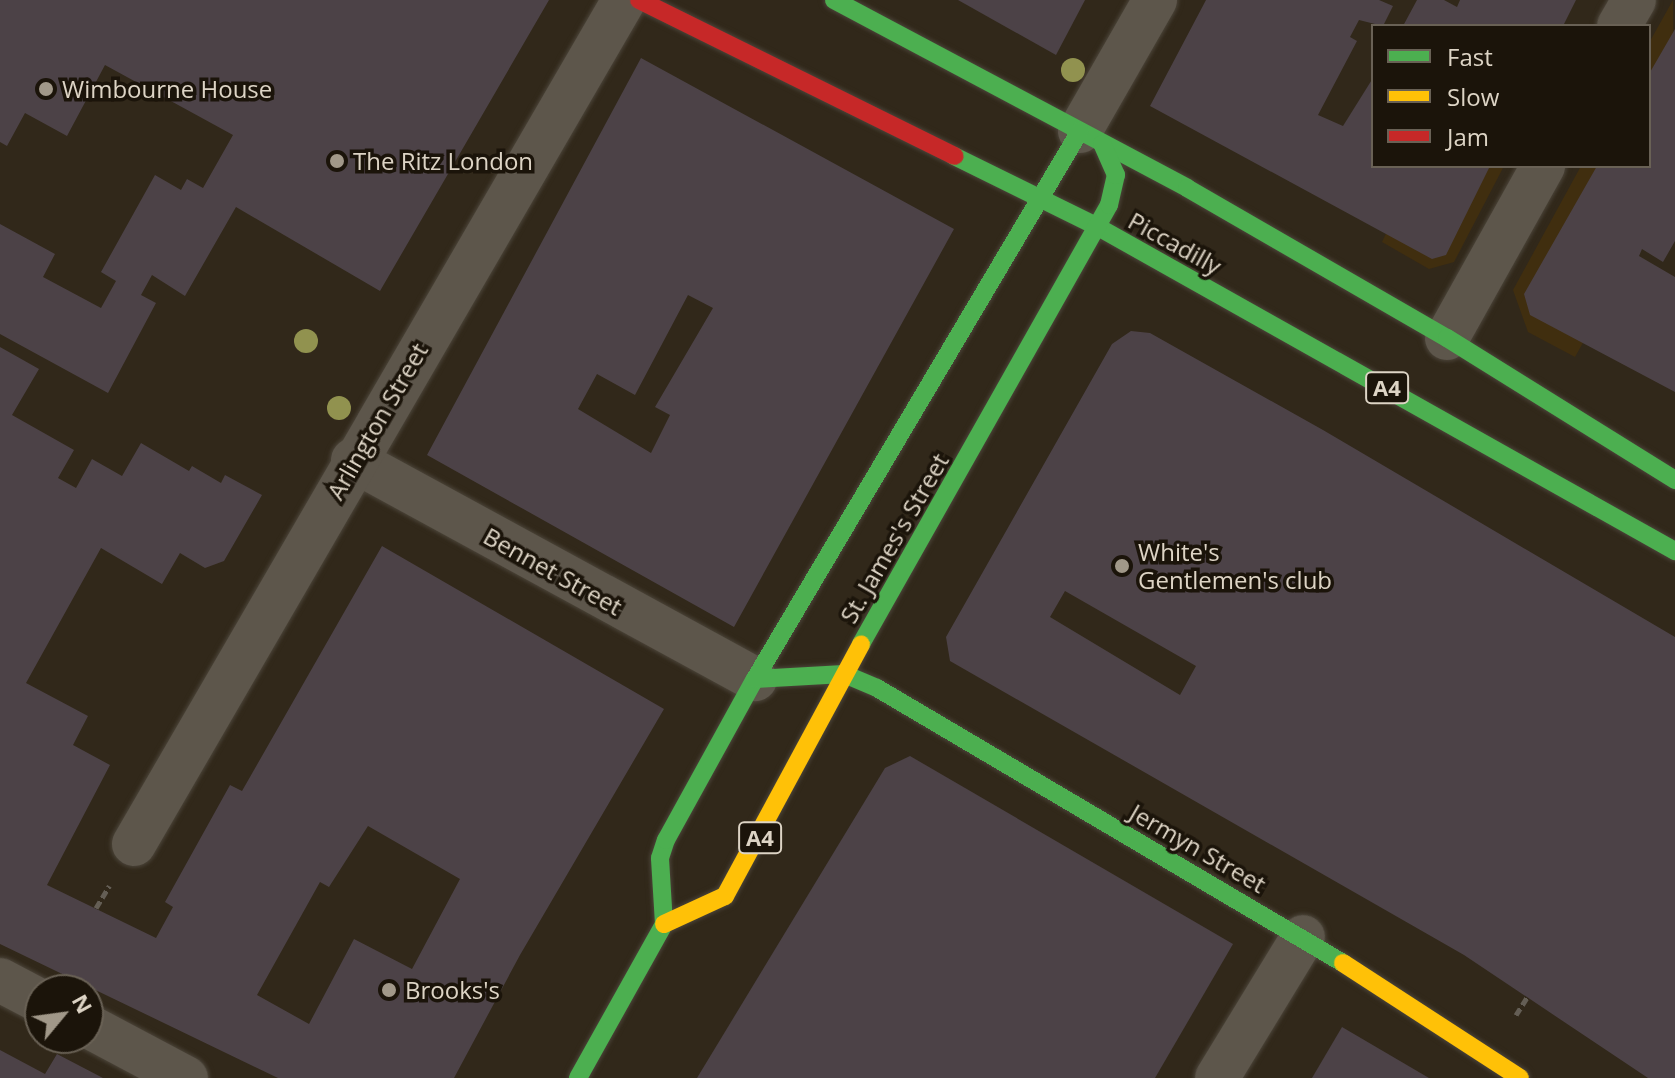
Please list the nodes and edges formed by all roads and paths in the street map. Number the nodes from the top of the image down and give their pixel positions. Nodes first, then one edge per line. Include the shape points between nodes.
1 (624, 0) edge
2 (639, 0) edge
3 (834, 0) edge
4 (1155, 0) edge
5 (1634, 0) edge
6 (1620, 24) edge
7 (1091, 137) junction
8 (1542, 168) edge
9 (1039, 196) junction
10 (1098, 227) junction
11 (1447, 338) junction
12 (353, 460) junction
13 (1675, 480) edge
14 (1675, 551) edge
15 (844, 674) junction
16 (755, 679) junction
17 (134, 844) dead end
18 (664, 924) junction
19 (1303, 937) junction
20 (0, 980) edge
21 (24, 993) edge
22 (104, 1034) edge
23 (186, 1078) edge
24 (578, 1078) edge
25 (1217, 1078) edge
26 (1520, 1078) edge

1 - 12 street, Arlington Street
2 - 9 main road, Piccadilly / A4
3 - 7 main road
4 - 7 street
5 - 6 street
7 - 9 main road, St. James's Street
7 - 10 main road, St. James's Street / A4 via 1116,175
7 - 11 main road
8 - 11 street
9 - 10 main road, Piccadilly / A4
9 - 16 main road, St. James's Street
10 - 14 main road, Piccadilly / A4
10 - 15 main road, St. James's Street / A4
11 - 13 main road
12 - 16 street, Bennet Street
12 - 17 street, Arlington Street
15 - 16 main road
15 - 18 main road, St. James's Street / A4 via 725,896
15 - 19 main road, Jermyn Street via 907,704
16 - 18 main road, St. James's Street via 666,840 660,858
18 - 24 main road
19 - 25 street
19 - 26 main road, Jermyn Street
20 - 21 street
22 - 23 street

